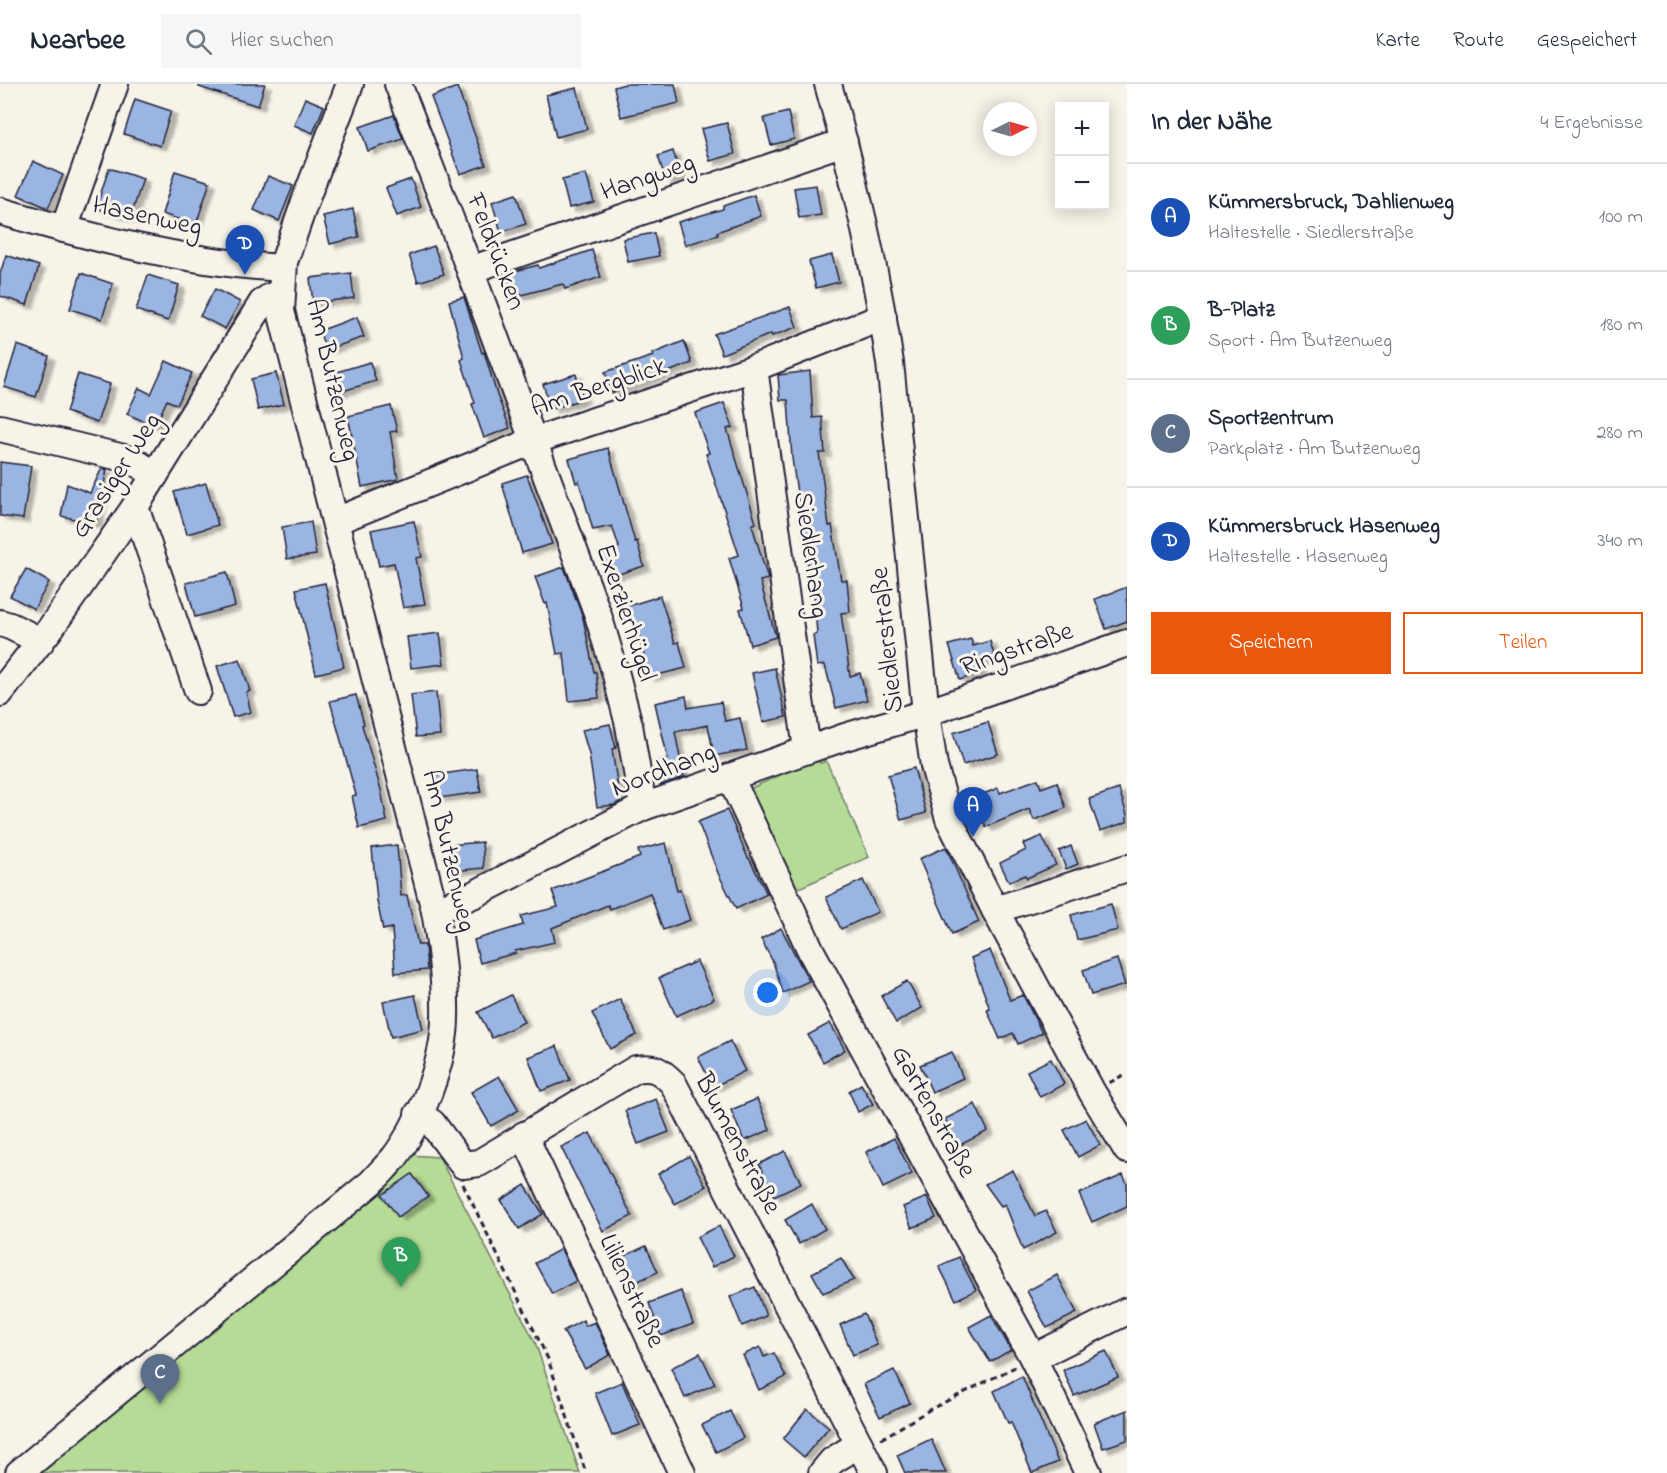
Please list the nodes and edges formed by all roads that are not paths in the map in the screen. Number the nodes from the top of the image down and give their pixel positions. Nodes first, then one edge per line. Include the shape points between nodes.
1 (115, 84) edge
2 (350, 84) edge
3 (398, 84) edge
4 (828, 84) edge
5 (844, 142) junction
6 (0, 212) edge
7 (64, 230) junction
8 (470, 270) junction
9 (282, 281) junction
10 (883, 317) junction
11 (754, 368) junction
12 (0, 429) edge
13 (533, 441) junction
14 (155, 475) junction
15 (135, 507) junction
16 (336, 521) junction
17 (0, 624) edge
18 (41, 641) junction
19 (1127, 643) edge
20 (198, 691) dead end
21 (0, 693) edge
22 (926, 713) junction
23 (807, 750) junction
24 (730, 777) junction
25 (643, 807) junction
26 (1127, 868) edge
27 (995, 910) junction
28 (435, 912) junction
29 (418, 1114) junction
30 (524, 1135) junction
31 (1127, 1150) edge
32 (1127, 1311) edge
33 (1033, 1358) junction
34 (859, 1443) junction
35 (19, 1473) edge
36 (682, 1473) edge
37 (822, 1473) edge
38 (874, 1473) edge
39 (1088, 1473) edge

1 - 7 street
2 - 9 street, Am Butzenweg via 308,193
3 - 8 street, Feldrücken
4 - 5 street, Siedlerstraße
5 - 8 street, Hangweg
5 - 10 street, Siedlerstraße via 872,253
6 - 7 street, Hasenweg
7 - 9 street, Hasenweg
8 - 13 street, Feldrücken
9 - 14 street, Grasiger Weg via 262,303
9 - 16 street, Am Butzenweg via 281,311
10 - 11 street, Am Bergblick
10 - 22 street, Siedlerstraße
11 - 13 street, Am Bergblick
11 - 23 street, Siedlerhang
12 - 14 street via 124,458
13 - 16 street, Am Bergblick
13 - 25 street, Exerzierhügel via 598,615 629,725
14 - 15 street, Grasiger Weg
15 - 18 street, Grasiger Weg
15 - 20 street
16 - 28 street, Am Butzenweg
17 - 18 street
18 - 21 street, Grasiger Weg
19 - 22 street, Ringstraße
22 - 23 street, Nordhang
22 - 27 street, Siedlerstraße via 934,765 949,819
23 - 24 street, Nordhang
24 - 25 street, Nordhang
24 - 33 street, Gartenstraße via 812,953
25 - 28 street, Nordhang
26 - 27 street
27 - 31 street, Siedlerstraße
28 - 29 street, Am Butzenweg via 446,1019 434,1078
29 - 30 street, Blumenstraße via 432,1123 463,1165 479,1163
29 - 35 street, Am Butzenweg via 394,1157 354,1199
30 - 34 street, Blumenstraße via 636,1069 660,1070 673,1083
30 - 36 street, Lilienstraße
32 - 33 street
33 - 39 street, Gartenstraße
34 - 37 street via 832,1461
34 - 38 street, Blumenstraße

